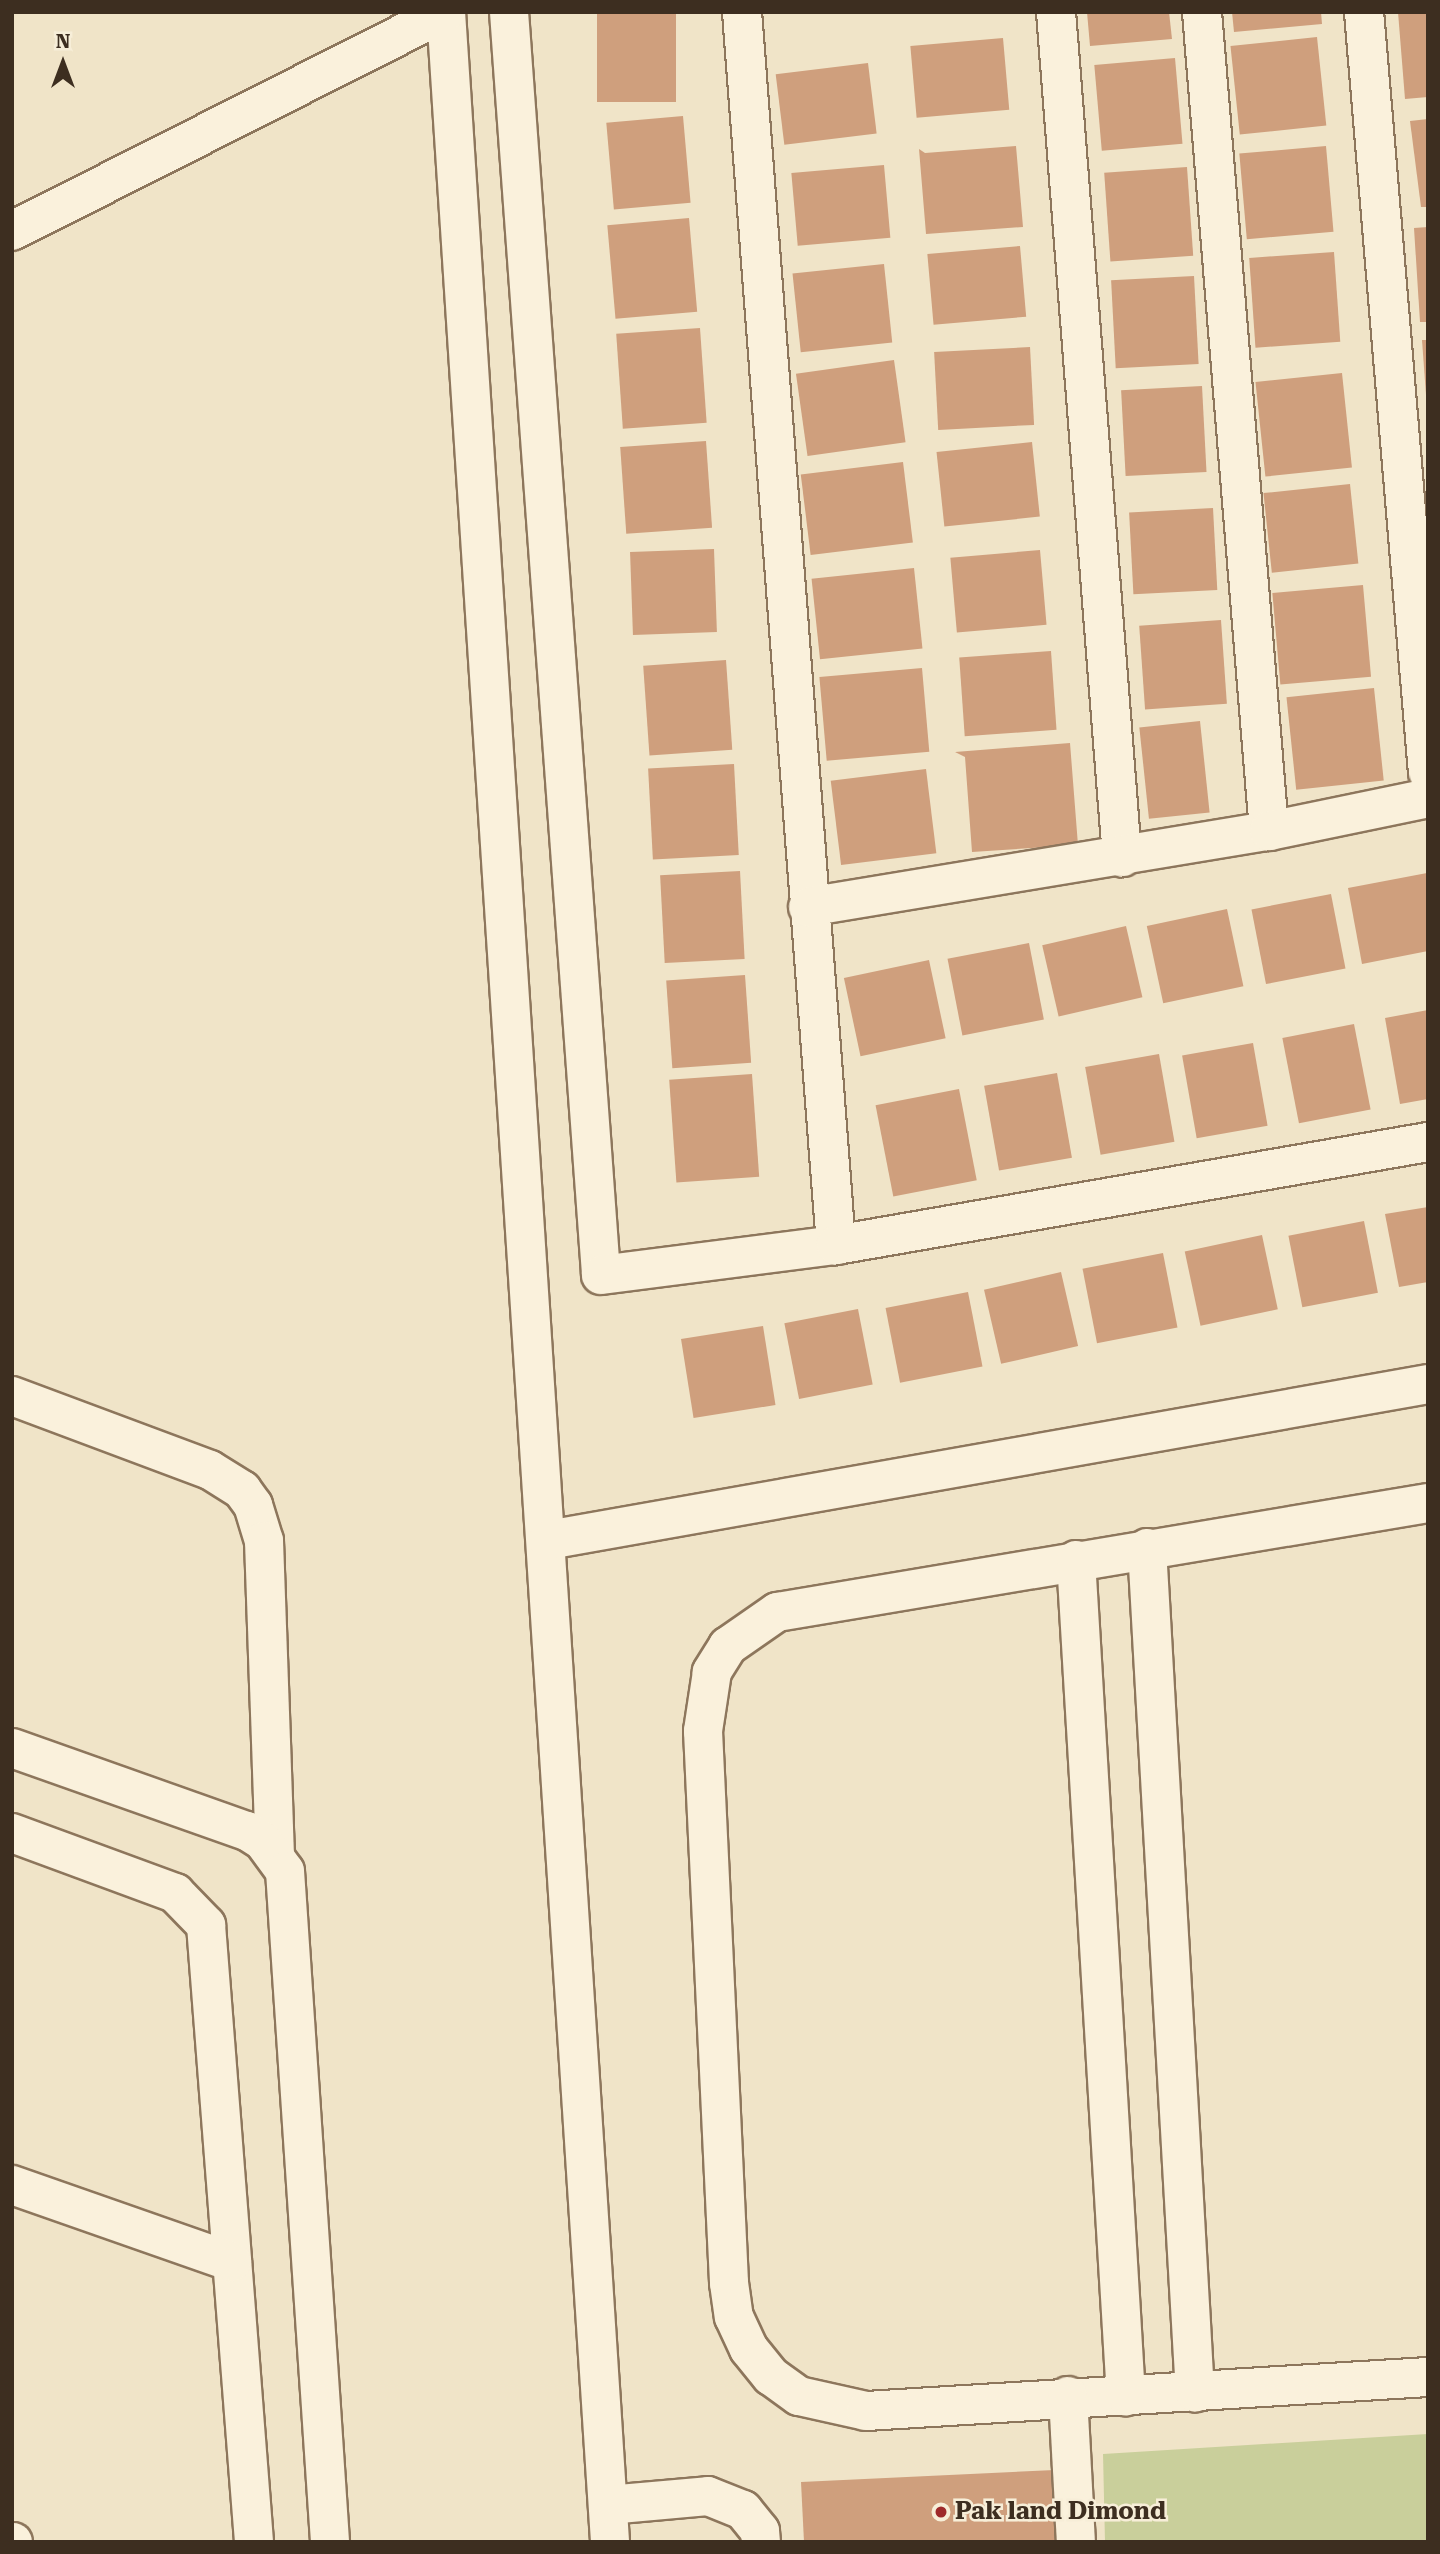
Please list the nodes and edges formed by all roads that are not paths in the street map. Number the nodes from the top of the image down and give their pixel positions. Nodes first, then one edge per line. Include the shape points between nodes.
1 (446, 12) edge
2 (509, 12) edge
3 (742, 12) edge
4 (1056, 12) edge
5 (1202, 12) edge
6 (1364, 12) edge
7 (12, 231) edge
8 (1428, 772) edge
9 (1428, 798) edge
10 (1269, 831) junction
11 (1122, 857) junction
12 (808, 907) junction
13 (1428, 1142) edge
14 (836, 1245) junction
15 (1428, 1384) edge
16 (12, 1396) edge
17 (1428, 1503) edge
18 (548, 1540) junction
19 (1146, 1548) junction
20 (1076, 1560) junction
21 (12, 1748) edge
22 (12, 1833) edge
23 (275, 1853) junction
24 (12, 2185) edge
25 (232, 2262) junction
26 (1428, 2377) edge
27 (1195, 2393) junction
28 (1068, 2396) junction
29 (1126, 2397) junction
30 (609, 2523) edge
31 (254, 2542) edge
32 (330, 2542) edge
33 (761, 2542) edge
34 (1076, 2542) edge

1 - 7 street
1 - 18 street
2 - 14 street via 601,1275
3 - 12 street
4 - 11 street
5 - 10 street
6 - 8 street
9 - 10 street
10 - 11 street
11 - 12 street
12 - 14 street
13 - 14 street
15 - 18 street
16 - 23 street via 210,1470 242,1490 253,1505 264,1541
17 - 19 street
18 - 30 street
19 - 20 street
19 - 27 street
20 - 28 street via 777,1612 743,1633 712,1672 703,1731 729,2283 734,2318 749,2349 799,2396 831,2408 866,2411
20 - 29 street
21 - 23 street via 247,1832
22 - 25 street via 176,1892 206,1925
23 - 32 street via 289,1890
24 - 25 street
25 - 31 street
26 - 27 street
27 - 29 street
28 - 29 street
28 - 34 street
30 - 33 street via 708,2496 744,2510 760,2531

